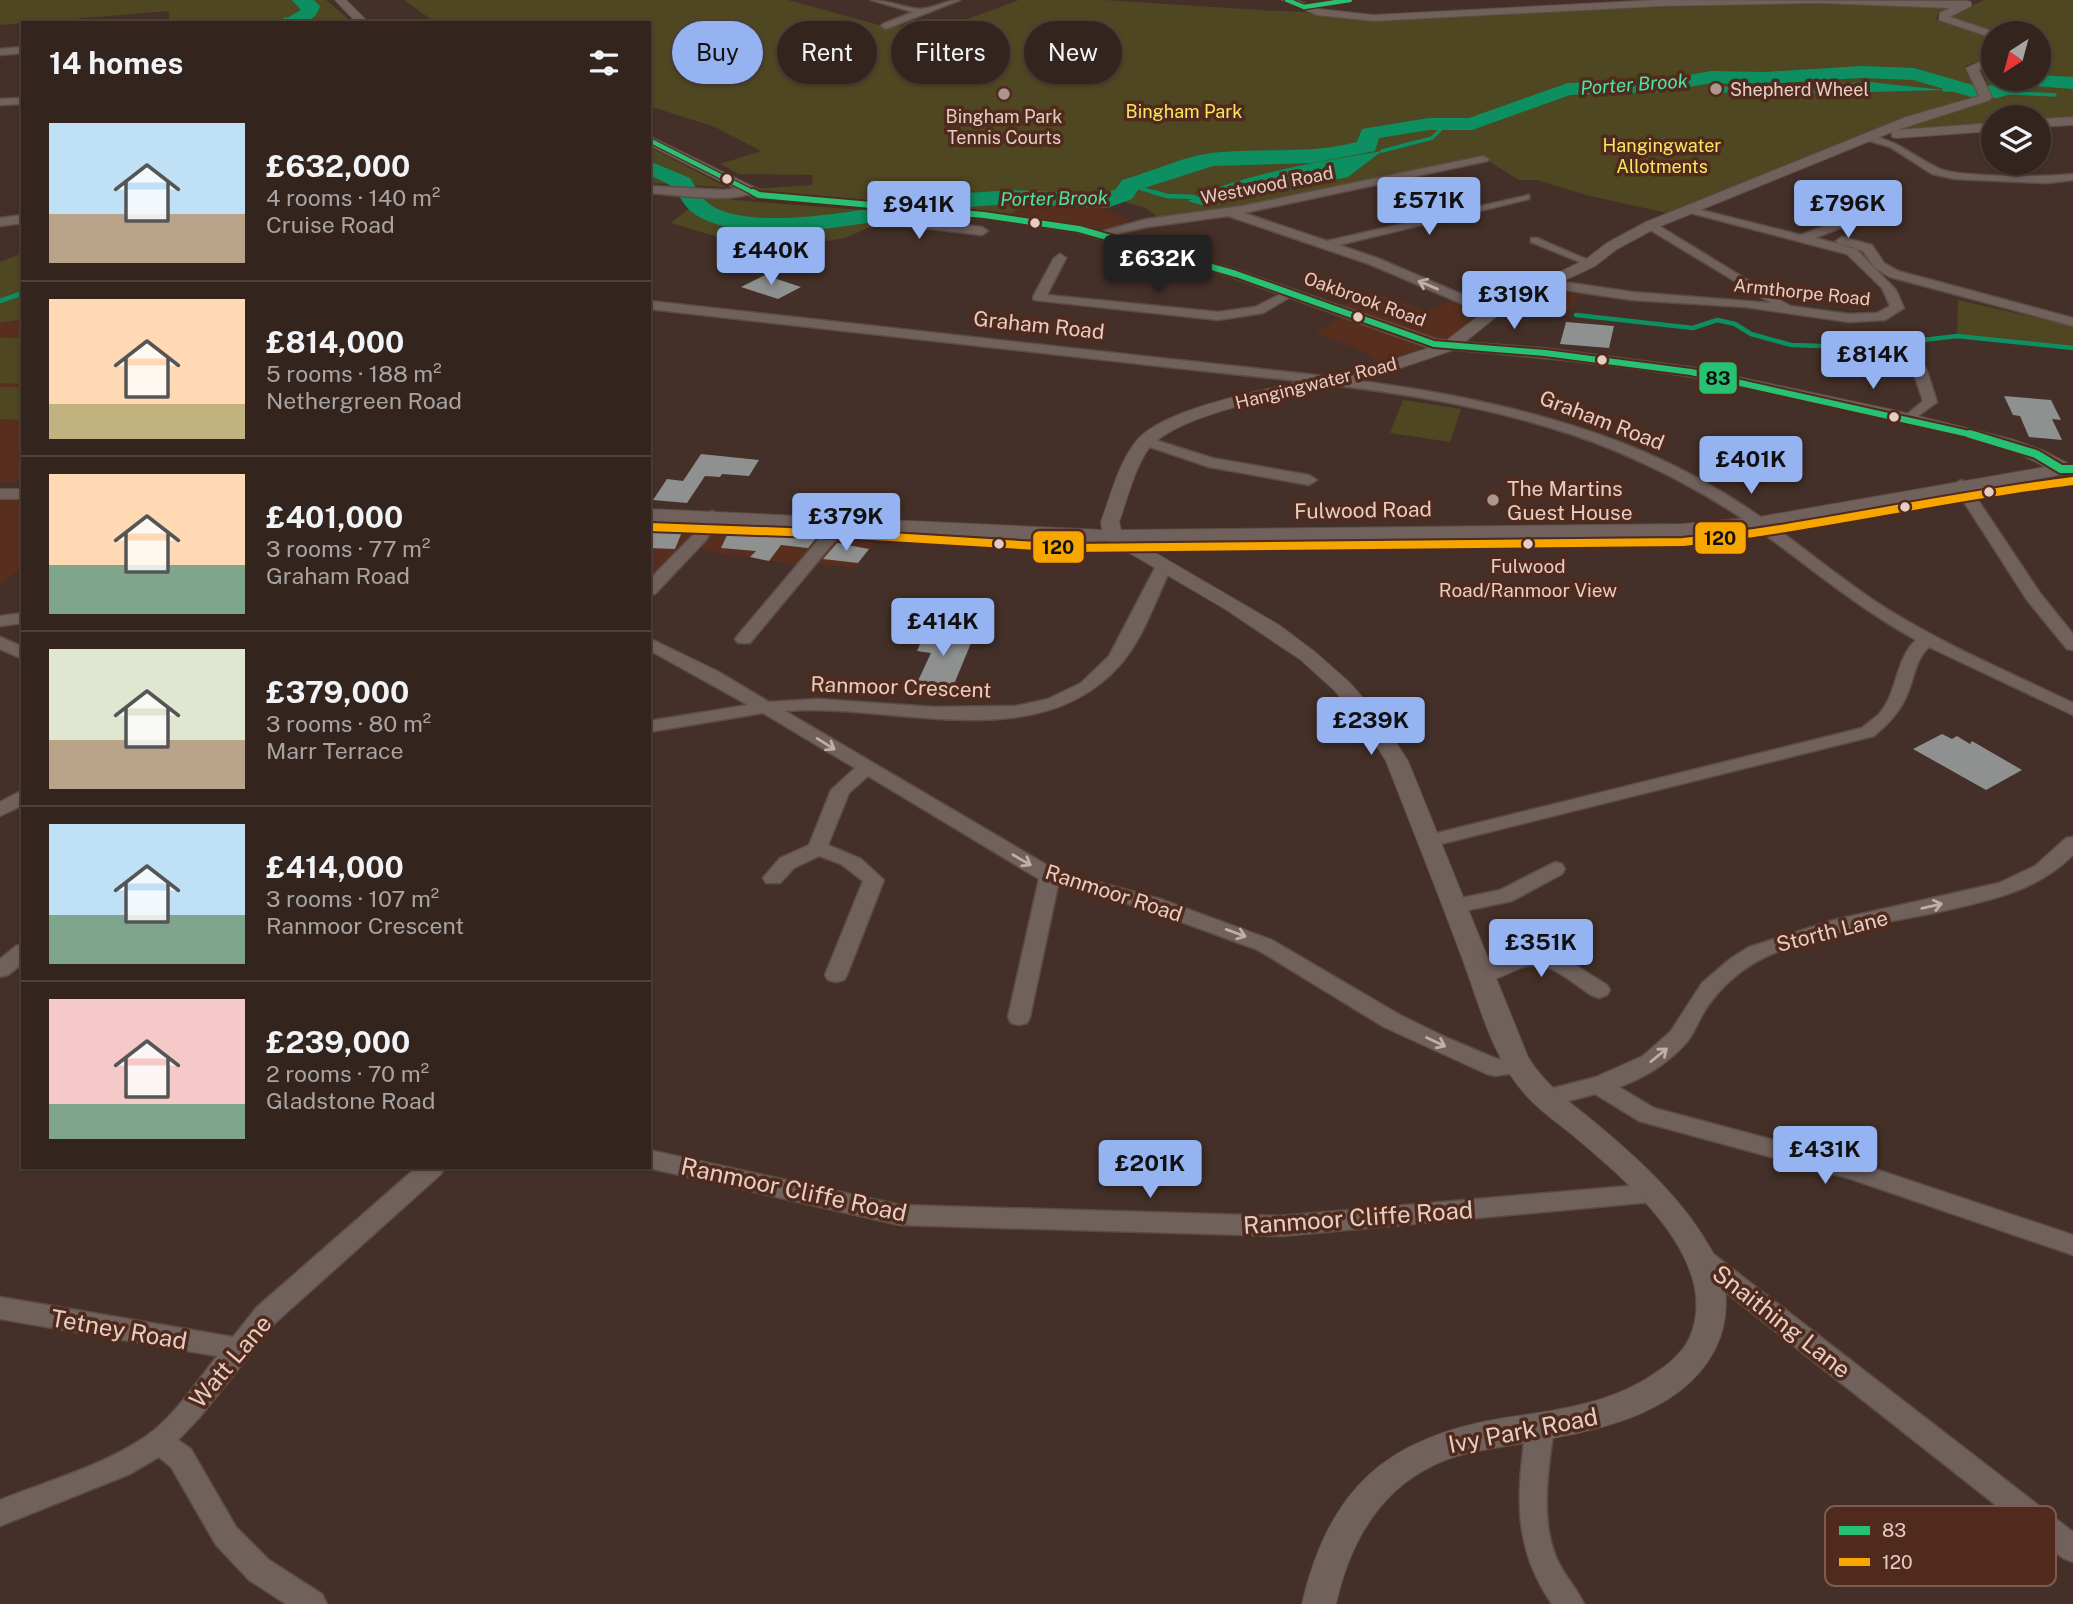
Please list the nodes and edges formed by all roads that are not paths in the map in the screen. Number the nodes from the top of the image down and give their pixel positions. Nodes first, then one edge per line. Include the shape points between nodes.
1 (340, 0) edge
2 (876, 0) edge
3 (956, 0) edge
4 (1287, 0) edge
5 (1350, 0) edge
6 (1630, 2) edge
7 (1971, 2) edge
8 (1304, 7) junction
9 (920, 11) junction
10 (362, 21) edge
11 (886, 26) dead end
12 (1981, 31) edge
13 (21, 50) edge
14 (0, 52) edge
15 (1981, 64) edge
16 (1981, 88) edge
17 (1981, 90) edge
18 (21, 101) edge
19 (0, 102) edge
20 (2073, 121) edge
21 (2051, 123) edge
22 (1981, 128) edge
23 (1873, 137) junction
24 (651, 141) edge
25 (1483, 159) dead end
26 (2073, 177) edge
27 (651, 189) edge
28 (748, 191) junction
29 (1525, 197) dead end
30 (914, 207) junction
31 (1882, 209) dead end
32 (1228, 211) junction
33 (1689, 211) junction
34 (21, 219) edge
35 (0, 222) edge
36 (1651, 225) junction
37 (982, 231) dead end
38 (1098, 234) junction
39 (1808, 236) junction
40 (1534, 240) dead end
41 (1332, 247) junction
42 (1060, 258) dead end
43 (1590, 263) junction
44 (1544, 283) junction
45 (1291, 293) junction
46 (651, 305) edge
47 (1791, 309) junction
48 (1491, 312) junction
49 (2073, 322) edge
50 (1450, 346) junction
51 (1909, 352) dead end
52 (1332, 381) junction
53 (1910, 418) junction
54 (1146, 441) junction
55 (2067, 469) edge
56 (1309, 480) dead end
57 (1961, 485) junction
58 (0, 494) edge
59 (21, 494) edge
60 (651, 515) edge
61 (713, 516) junction
62 (842, 522) junction
63 (1759, 523) junction
64 (1111, 535) junction
65 (1164, 566) junction
66 (651, 588) edge
67 (21, 618) edge
68 (0, 621) edge
69 (1928, 638) junction
70 (744, 639) dead end
71 (651, 644) edge
72 (2073, 645) edge
73 (768, 708) junction
74 (2073, 710) edge
75 (651, 727) edge
76 (866, 768) junction
77 (21, 797) edge
78 (0, 810) edge
79 (1429, 841) junction
80 (2073, 843) edge
81 (817, 849) junction
82 (1555, 869) dead end
83 (1050, 876) junction
84 (773, 878) dead end
85 (1454, 906) junction
86 (21, 953) edge
87 (0, 970) edge
88 (836, 975) dead end
89 (1482, 975) junction
90 (1599, 989) dead end
91 (1019, 1017) dead end
92 (1520, 1065) junction
93 (1599, 1086) junction
94 (1546, 1098) junction
95 (651, 1159) edge
96 (431, 1169) edge
97 (1652, 1193) junction
98 (2073, 1245) edge
99 (1702, 1260) junction
100 (0, 1308) edge
101 (239, 1349) junction
102 (1540, 1428) junction
103 (159, 1442) junction
104 (2018, 1506) edge
105 (0, 1513) edge
106 (2056, 1536) edge
107 (2073, 1549) edge
108 (312, 1604) edge
109 (1319, 1604) edge
110 (1569, 1604) edge

1 - 10 street
2 - 9 street
3 - 9 street
4 - 8 street
5 - 8 street
6 - 7 street
6 - 8 street via 1373,18
7 - 12 street via 1943,19
9 - 11 street
13 - 14 street
15 - 16 street, Hangingwater Road via 1972,68
17 - 23 street, Hangingwater Road
18 - 19 street
20 - 21 street
22 - 23 street
23 - 26 street via 1936,172 1955,176
23 - 33 street, Hangingwater Road
24 - 28 street
25 - 32 street, Westwood Road
27 - 28 street, Oakbrook Road
28 - 30 street, Oakbrook Road via 769,197
29 - 41 street
30 - 37 street via 907,219 910,223
30 - 38 street, Oakbrook Road
31 - 39 street
32 - 38 street, Westwood Road
32 - 41 street
33 - 36 street, Hangingwater Road
33 - 39 street, Armthorpe Road
34 - 35 street
36 - 43 street, Hangingwater Road
36 - 47 street
38 - 45 street, Oakbrook Road
39 - 47 street, Armthorpe Road via 1851,251 1860,265 1890,289 1896,308 1866,318
39 - 49 street via 1866,247 1878,266 1902,277
40 - 43 street
48 -> 41 street
42 - 45 street via 1039,297 1218,316 1258,310
43 - 44 street, Hangingwater Road
44 - 47 street, Armthorpe Road via 1632,296
44 - 48 street, Hangingwater Road
45 - 50 street, Oakbrook Road via 1422,341
46 - 52 street, Graham Road
48 - 50 street, Hangingwater Road
50 - 52 street, Hangingwater Road
50 - 53 street via 1520,350 1689,372
51 - 53 street via 1930,402
52 - 54 street, Hangingwater Road via 1187,416
52 - 63 street, Graham Road via 1465,401 1550,423 1657,464
53 - 55 street via 2005,443
54 - 56 street via 1209,463
54 - 64 street, Hangingwater Road via 1136,454 1110,522
55 - 57 street, Fulwood Road
57 - 63 street, Fulwood Road
57 - 72 street via 2009,563
58 - 59 street
60 - 61 street, Fulwood Road
61 - 62 street, Fulwood Road
61 - 66 street via 700,537
62 - 64 street, Fulwood Road via 1033,535
62 - 70 street
63 - 64 street, Fulwood Road via 1683,530
63 - 69 street, Graham Road via 1858,598
64 - 65 street, Snaithing Lane
65 - 73 street, Ranmoor Crescent via 1114,661 1082,689 1062,699 981,715 817,704
65 - 79 street, Snaithing Lane via 1292,642 1338,680 1383,734
67 - 68 street
69 - 74 street
69 - 79 street via 1914,651 1887,716 1868,732
71 - 73 street, Ranmoor Road
73 - 75 street, Ranmoor Crescent
73 -> 76 street, Ranmoor Road
76 - 81 street via 841,790
76 -> 83 street, Ranmoor Road
77 - 78 street
79 - 85 street, Snaithing Lane
93 -> 80 street, Storth Lane via 1631,1074 1659,1056 1680,1036 1709,987 1763,949 1997,891 2035,876
81 - 84 street via 788,863
81 - 88 street via 843,855 874,880
82 - 85 street via 1505,896
83 - 91 street
83 -> 92 street, Ranmoor Road via 1153,904 1247,937 1437,1043 1495,1068
85 - 89 street, Snaithing Lane
86 - 87 street
89 - 90 street via 1522,957 1540,956
89 - 92 street, Snaithing Lane
92 - 94 street, Snaithing Lane
93 - 94 street, Storth Lane
93 - 98 street via 1647,1115 1848,1169
94 - 97 street, Snaithing Lane
95 - 97 street, Ranmoor Cliffe Road via 900,1215 1281,1226
96 - 101 street, Watt Lane via 266,1315
97 - 99 street, Snaithing Lane
99 - 102 street, Ivy Park Road via 1710,1290 1709,1324 1688,1364 1662,1386 1625,1407
99 - 104 street, Snaithing Lane
100 - 101 street, Tetney Road
101 - 103 street, Watt Lane
102 - 109 street, Ivy Park Road via 1445,1444 1395,1469 1350,1521 1333,1555
102 - 110 street via 1534,1530 1547,1570
103 - 105 street, Watt Lane via 120,1465
103 - 108 street via 181,1458 226,1536 260,1570
106 - 107 street, Snaithing Lane

